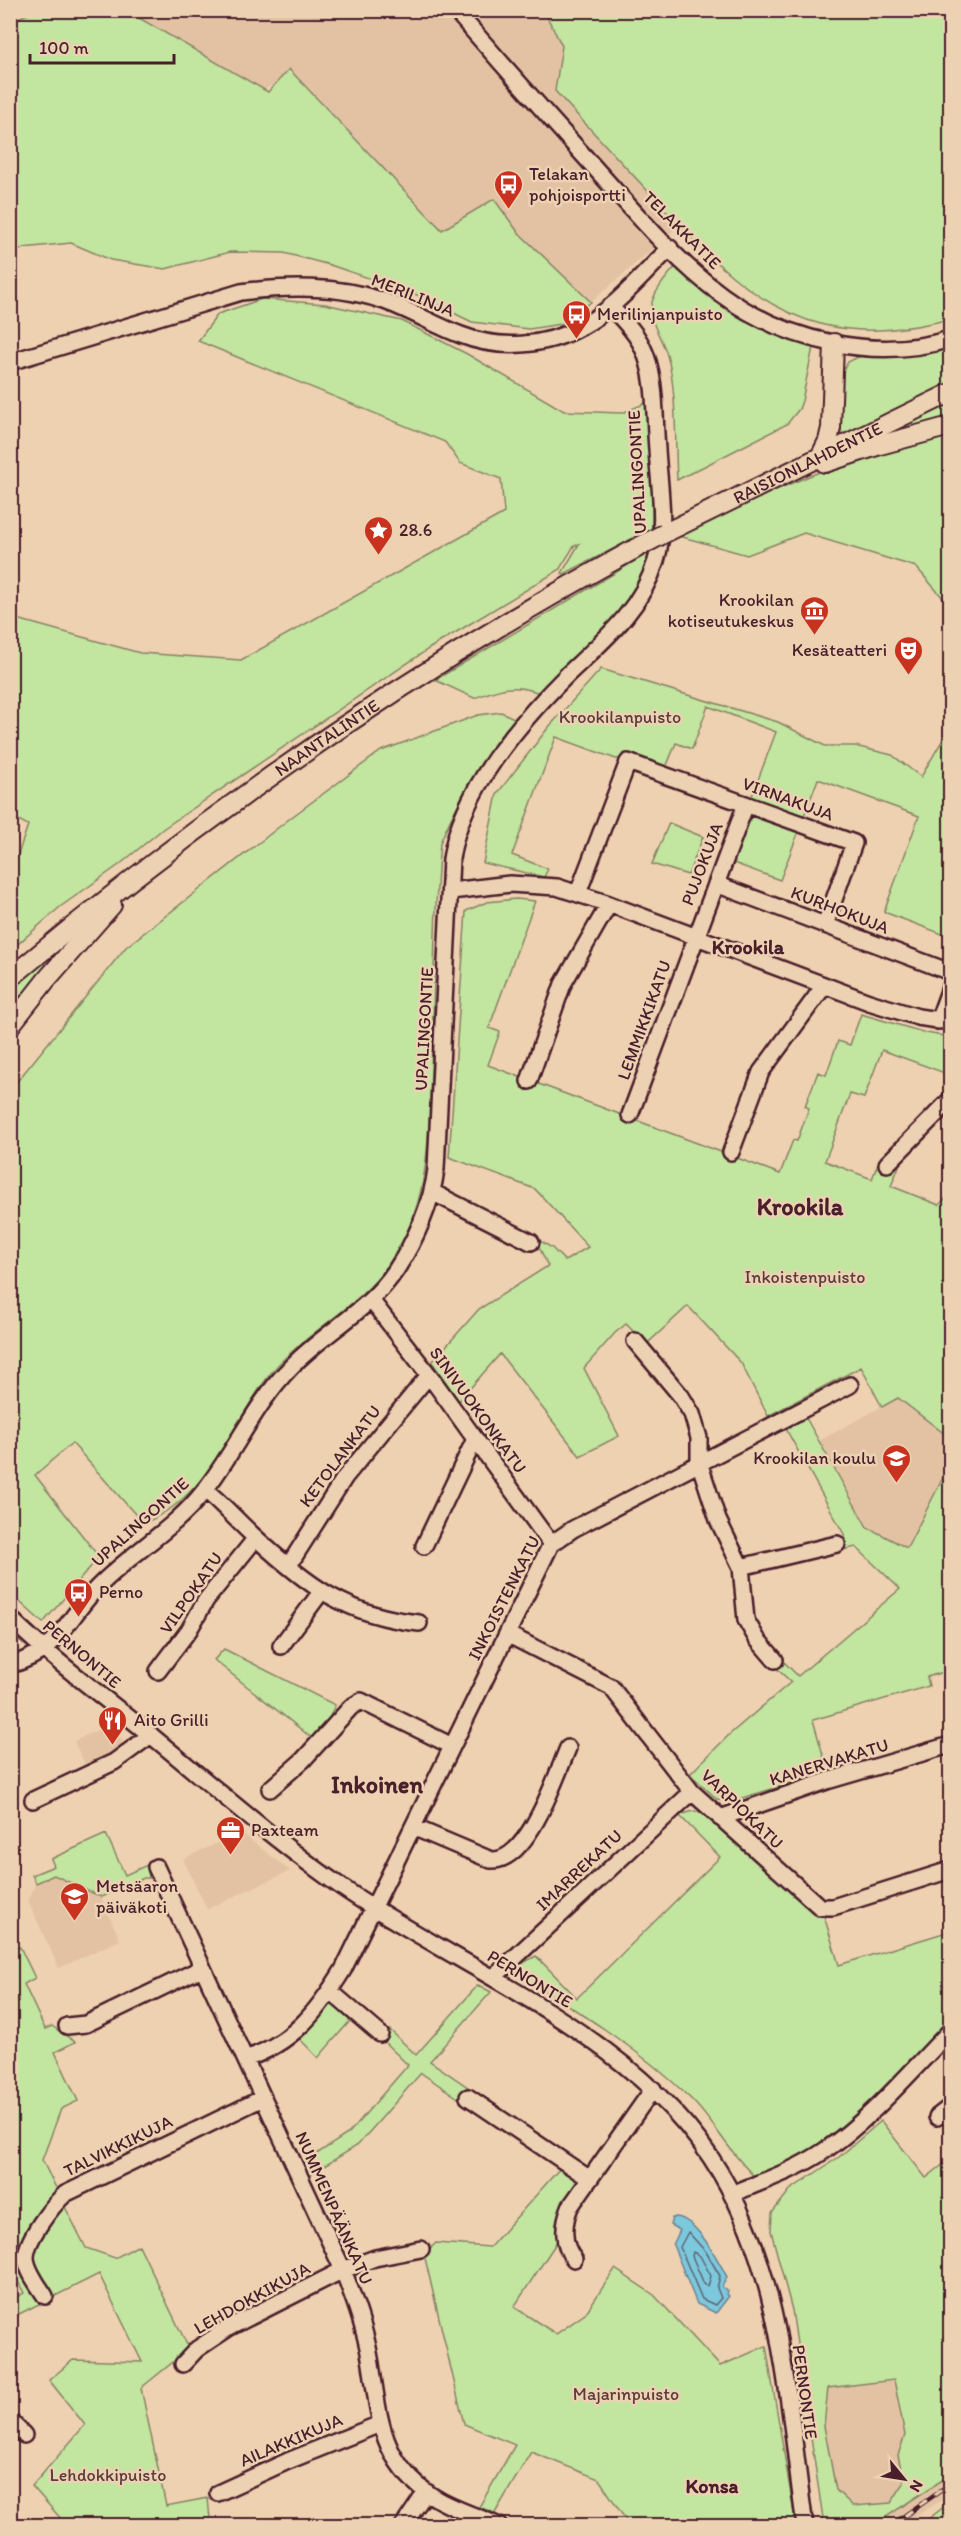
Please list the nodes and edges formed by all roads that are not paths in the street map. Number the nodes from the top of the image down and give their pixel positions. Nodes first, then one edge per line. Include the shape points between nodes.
1 (455, 10) edge
2 (670, 249) junction
3 (611, 307) junction
4 (951, 339) edge
5 (834, 343) junction
6 (10, 362) edge
7 (951, 393) edge
8 (951, 426) edge
9 (821, 455) junction
10 (753, 488) junction
11 (665, 533) joint
12 (746, 804) junction
13 (142, 872) junction
14 (716, 884) junction
15 (451, 891) junction
16 (579, 893) junction
17 (609, 904) junction
18 (825, 925) junction
19 (64, 933) junction
20 (696, 938) junction
21 (10, 963) edge
22 (951, 972) edge
23 (10, 978) edge
24 (824, 986) junction
25 (951, 988) edge
26 (944, 1022) edge
27 (10, 1026) edge
28 (529, 1081) dead end
29 (951, 1100) edge
30 (630, 1115) dead end
31 (731, 1152) dead end
32 (887, 1164) dead end
33 (432, 1192) junction
34 (531, 1242) dead end
35 (371, 1300) junction
36 (635, 1341) dead end
37 (429, 1375) junction
38 (850, 1385) dead end
39 (475, 1439) junction
40 (699, 1462) junction
41 (205, 1490) junction
42 (256, 1538) junction
43 (551, 1544) junction
44 (837, 1544) dead end
45 (424, 1546) dead end
46 (289, 1565) junction
47 (741, 1567) junction
48 (321, 1592) junction
49 (10, 1618) edge
50 (419, 1623) dead end
51 (507, 1634) junction
52 (281, 1646) dead end
53 (45, 1650) junction
54 (775, 1660) dead end
55 (10, 1665) edge
56 (158, 1671) dead end
57 (151, 1735) junction
58 (452, 1746) junction
59 (568, 1748) dead end
60 (949, 1751) edge
61 (270, 1789) dead end
62 (692, 1792) junction
63 (33, 1800) dead end
64 (720, 1818) junction
65 (413, 1827) junction
66 (156, 1867) dead end
67 (951, 1870) edge
68 (374, 1908) junction
69 (202, 1968) junction
70 (493, 1978) junction
71 (330, 1991) junction
72 (68, 2026) dead end
73 (951, 2031) edge
74 (380, 2034) dead end
75 (244, 2059) junction
76 (652, 2089) junction
77 (468, 2097) dead end
78 (263, 2098) junction
79 (951, 2106) edge
80 (937, 2117) dead end
81 (590, 2179) junction
82 (732, 2194) junction
83 (421, 2249) dead end
84 (574, 2259) dead end
85 (343, 2270) junction
86 (45, 2296) dead end
87 (183, 2364) dead end
88 (10, 2421) edge
89 (380, 2424) junction
90 (24, 2435) dead end
91 (426, 2492) junction
92 (218, 2493) dead end
93 (403, 2526) edge
94 (499, 2526) edge
95 (805, 2526) edge

1 - 2 street, TELAKKATIE
2 - 3 street, MERILINJA
2 - 5 street, TELAKKATIE via 746,311
3 - 6 street, MERILINJA via 560,336 504,344 461,335 360,294 278,288 241,292
3 - 15 street, UPALINGONTIE via 636,335 650,368 662,507 660,547 644,592 630,613 539,704 474,792 454,840
4 - 5 street, TELAKKATIE via 891,349
5 - 9 main road via 831,428
7 - 9 main road, RAISIONLAHDENTIE
8 - 10 main road via 880,445
9 - 10 main road, RAISIONLAHDENTIE
10 - 11 main road, RAISIONLAHDENTIE
11 - 13 main road, NAANTALINTIE, bridge via 513,617 367,709
12 - 14 street, PUJOKUJA
12 - 16 street, VIRNAKUJA via 627,762
12 - 18 street, VIRNAKUJA via 854,843
13 - 19 main road, NAANTALINTIE
13 - 27 main road
14 - 18 street, KURHOKUJA
14 - 20 street, PUJOKUJA
15 - 16 street via 510,884
15 - 33 street, UPALINGONTIE
16 - 17 street
17 - 20 street
17 - 28 street via 563,984
18 - 22 street, KURHOKUJA
19 - 21 main road
19 - 23 main road, NAANTALINTIE
20 - 24 street
20 - 30 street, LEMMIKKIKATU
24 - 26 street
24 - 31 street via 761,1072
25 - 26 street
29 - 32 street
33 - 34 street
33 - 35 street, UPALINGONTIE via 403,1259
35 - 37 street, SINIVUOKONKATU
35 - 41 street, UPALINGONTIE via 289,1369
36 - 40 street via 692,1414 699,1438
37 - 39 street, SINIVUOKONKATU
37 - 46 street, KETOLANKATU via 345,1477
38 - 40 street, INKOISTENKATU
39 - 43 street, SINIVUOKONKATU
39 - 45 street
40 - 43 street, INKOISTENKATU via 573,1528
40 - 47 street via 718,1520
41 - 42 street
41 - 53 street, UPALINGONTIE via 93,1592
42 - 46 street
42 - 56 street, VILPOKATU via 206,1600
43 - 51 street, INKOISTENKATU
44 - 47 street
46 - 48 street
47 - 54 street via 746,1620
48 - 50 street via 381,1618
48 - 52 street
49 - 53 street, PERNONTIE
51 - 58 street, INKOISTENKATU
51 - 62 street, VARPIOKATU via 611,1687
53 - 55 street, UPALINGONTIE
53 - 57 street, PERNONTIE
57 - 63 street via 114,1762
57 - 68 street, PERNONTIE via 251,1819
58 - 61 street via 361,1701
58 - 65 street, INKOISTENKATU
59 - 65 street via 533,1827 503,1859 491,1860
60 - 64 street, KANERVAKATU via 827,1781
62 - 64 street, VARPIOKATU
62 - 70 street, IMARREKATU
64 - 67 street, VARPIOKATU via 820,1907 833,1907
65 - 68 street, INKOISTENKATU
66 - 69 street, NUMMENPÄÄNKATU
68 - 70 street, PERNONTIE
68 - 71 street, INKOISTENKATU
69 - 72 street via 87,2024
69 - 75 street, NUMMENPÄÄNKATU
70 - 76 street, PERNONTIE via 583,2036
71 - 74 street
71 - 75 street, INKOISTENKATU via 290,2037
73 - 82 street via 830,2147 802,2164
75 - 78 street, NUMMENPÄÄNKATU
76 - 81 street
76 - 82 street, PERNONTIE via 693,2132
77 - 81 street
78 - 85 street, NUMMENPÄÄNKATU
78 - 86 street, TALVIKKIKUJA via 65,2194 56,2202 26,2257
79 - 80 street
81 - 84 street via 566,2217 565,2240
82 - 95 street, PERNONTIE via 756,2249 769,2295
83 - 85 street, LEHDOKKIKUJA via 375,2258
85 - 87 street, LEHDOKKIKUJA via 230,2327 197,2349
85 - 89 street, NUMMENPÄÄNKATU via 364,2333
88 - 90 street
89 - 91 street, NUMMENPÄÄNKATU via 398,2464
89 - 92 street, AILAKKIKUJA
91 - 93 street
91 - 94 street, NUMMENPÄÄNKATU

